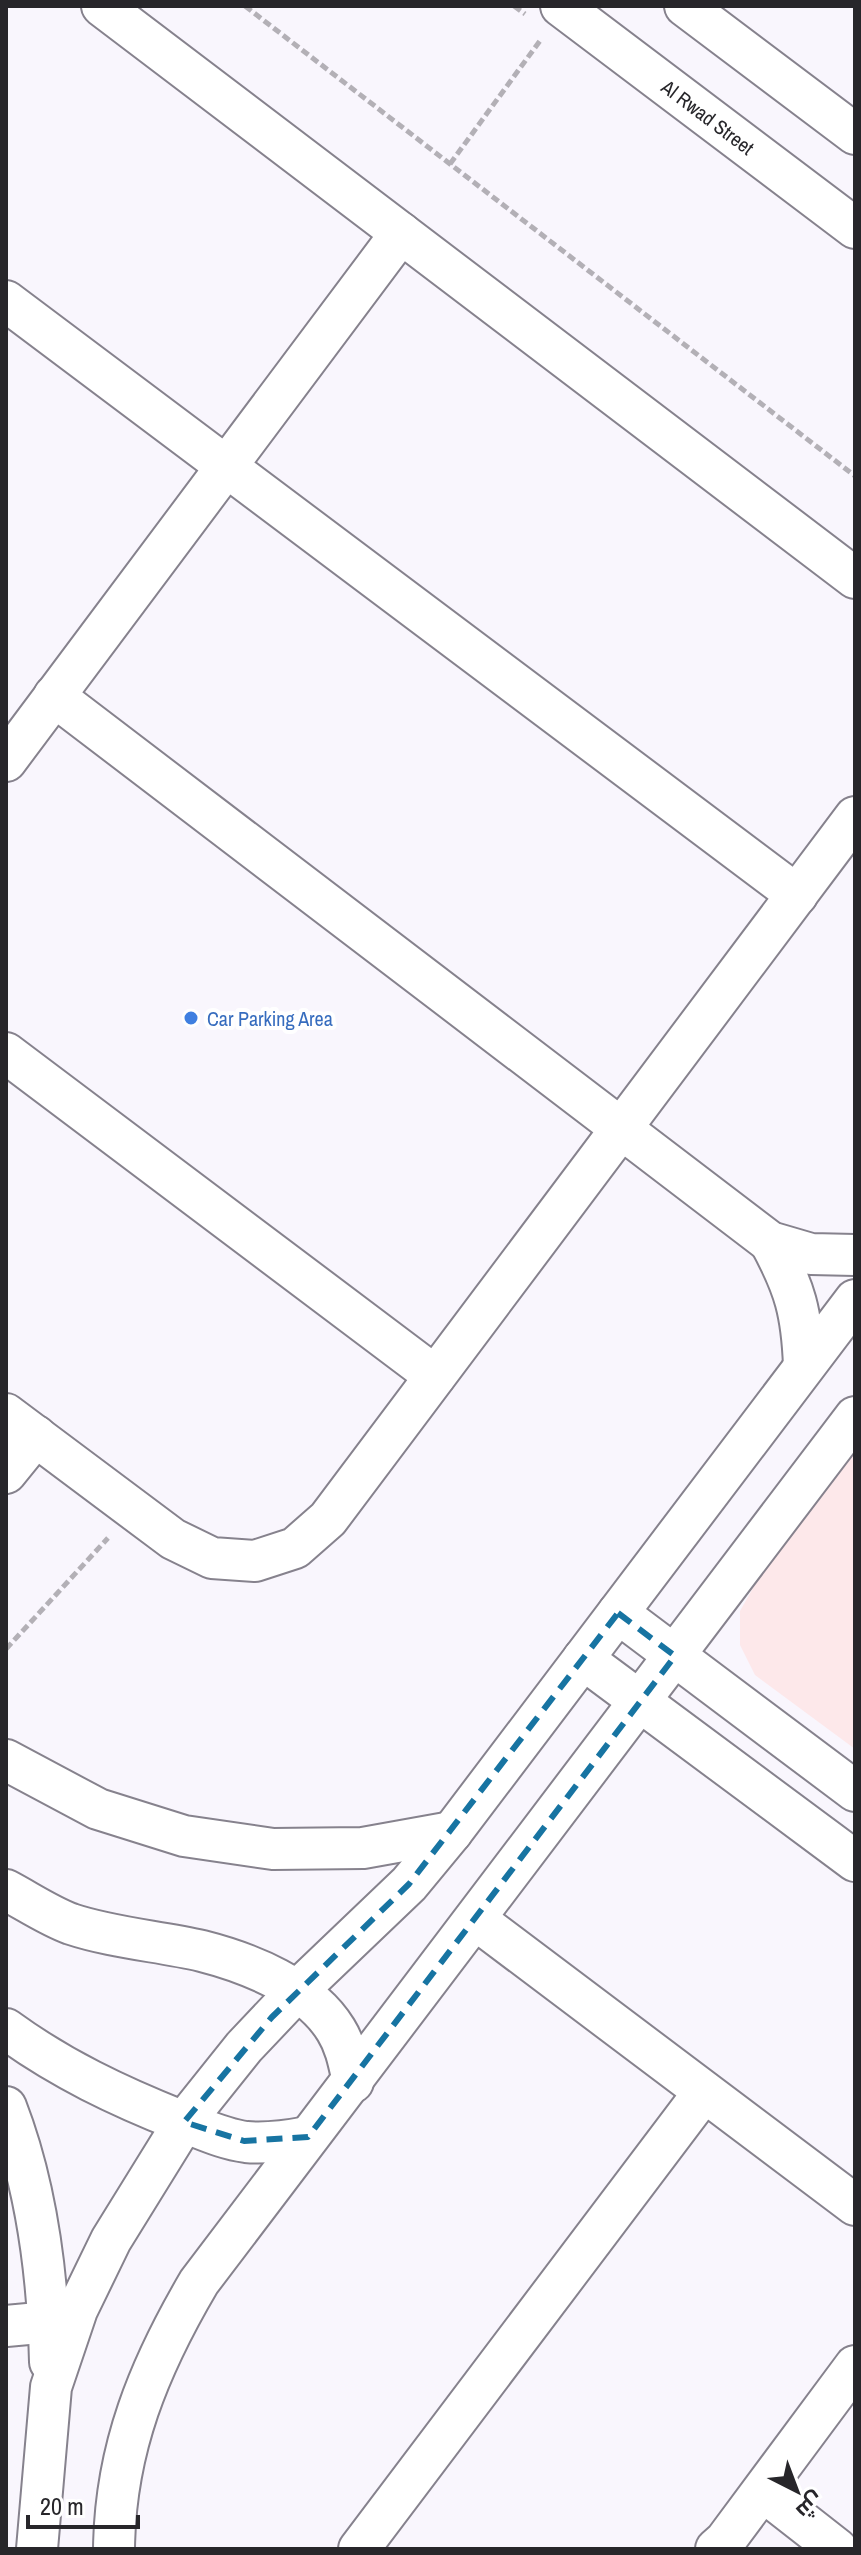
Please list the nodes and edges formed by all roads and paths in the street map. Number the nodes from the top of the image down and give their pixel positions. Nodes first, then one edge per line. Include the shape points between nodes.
1 (102, 6) edge
2 (245, 6) edge
3 (685, 6) edge
4 (554, 19) edge
5 (855, 134) edge
6 (450, 164) junction
7 (855, 228) edge
8 (401, 233) junction
9 (6, 301) edge
10 (226, 466) junction
11 (855, 476) edge
12 (855, 578) edge
13 (54, 696) junction
14 (6, 761) edge
15 (855, 817) edge
16 (797, 895) junction
17 (6, 1053) edge
18 (621, 1128) junction
19 (770, 1242) junction
20 (855, 1255) edge
21 (855, 1300) edge
22 (804, 1366) junction
23 (435, 1376) junction
24 (855, 1417) edge
25 (21, 1425) edge
26 (6, 1473) edge
27 (134, 1510) junction
28 (618, 1613) junction
29 (6, 1649) edge
30 (675, 1656) junction
31 (583, 1659) junction
32 (640, 1701) junction
33 (6, 1760) edge
34 (855, 1791) edge
35 (452, 1832) junction
36 (855, 1861) edge
37 (6, 1890) edge
38 (475, 1919) junction
39 (297, 1991) junction
40 (6, 2029) edge
41 (353, 2082) junction
42 (704, 2092) junction
43 (6, 2107) edge
44 (184, 2122) junction
45 (308, 2137) junction
46 (855, 2205) edge
47 (50, 2322) junction
48 (6, 2326) edge
49 (855, 2366) edge
50 (51, 2387) junction
51 (763, 2491) junction
52 (37, 2549) edge
53 (114, 2549) edge
54 (359, 2549) edge
55 (716, 2549) edge
56 (837, 2549) edge

1 - 8 street
2 - 6 path
3 - 5 street
4 - 6 path
4 - 7 street, Al Rwad Street
6 - 11 path
8 - 10 street
8 - 12 street
9 - 10 street
10 - 13 street
10 - 16 street
13 - 14 street
13 - 18 street
15 - 16 street
16 - 18 street
17 - 23 street
18 - 19 street
18 - 23 street
19 - 20 street via 811,1254
19 - 22 street via 791,1280 803,1323
21 - 22 street
22 - 28 street
23 - 27 street via 328,1519 295,1548 255,1561 212,1558 173,1539
24 - 30 street
25 - 26 street
25 - 27 street
27 - 29 path
28 - 30 street
28 - 31 street
30 - 32 street
30 - 34 street
31 - 32 street
31 - 35 street
32 - 36 street
32 - 38 street
33 - 35 street via 98,1809 184,1836 273,1849 363,1848
35 - 39 street via 409,1884
37 - 39 street via 70,1924 203,1951
38 - 41 street
38 - 42 street
39 - 41 street via 336,2030
39 - 44 street
40 - 44 street via 84,2079
41 - 45 street
42 - 46 street
42 - 54 street
43 - 47 street via 29,2183
44 - 45 street via 244,2141
44 - 50 street via 111,2240 77,2310
45 - 53 street via 199,2282 166,2338 141,2397 124,2459
47 - 48 street
47 - 50 street
49 - 51 street
50 - 52 street
51 - 55 street
51 - 56 street

